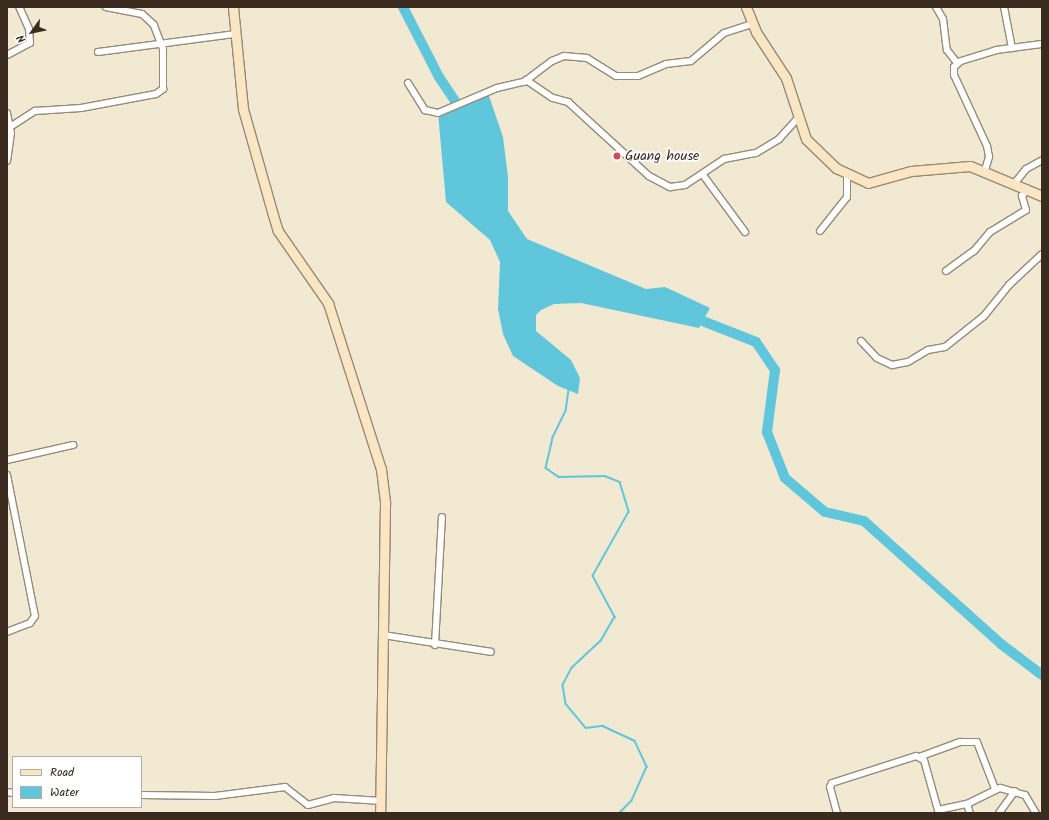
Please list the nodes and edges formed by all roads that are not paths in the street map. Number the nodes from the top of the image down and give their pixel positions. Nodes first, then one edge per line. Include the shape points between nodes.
1 (18, 7) edge
2 (106, 7) edge
3 (233, 7) edge
4 (746, 7) edge
5 (936, 7) edge
6 (1004, 7) edge
7 (752, 24) junction
8 (234, 34) junction
9 (160, 43) junction
10 (1042, 44) edge
11 (1012, 48) junction
12 (98, 52) dead end
13 (7, 55) edge
14 (956, 63) junction
15 (526, 80) junction
16 (408, 83) dead end
17 (7, 113) edge
18 (797, 119) junction
19 (10, 126) junction
20 (1042, 160) edge
21 (7, 161) edge
22 (985, 170) junction
23 (703, 175) junction
24 (847, 175) junction
25 (1014, 184) junction
26 (1026, 189) junction
27 (1042, 196) edge
28 (820, 231) dead end
29 (745, 232) dead end
30 (1042, 254) edge
31 (946, 271) dead end
32 (861, 341) dead end
33 (73, 445) dead end
34 (7, 460) edge
35 (7, 475) edge
36 (442, 517) dead end
37 (7, 632) edge
38 (384, 635) junction
39 (435, 645) junction
40 (491, 652) dead end
41 (919, 756) junction
42 (995, 789) junction
43 (1015, 791) junction
44 (142, 795) edge
45 (382, 802) junction
46 (967, 804) junction
47 (938, 811) edge
48 (380, 813) edge
49 (837, 813) edge
50 (970, 813) edge
51 (999, 813) edge
52 (1036, 813) edge

1 - 13 street via 29,29 30,43
2 - 9 street via 146,16
3 - 8 street
4 - 7 street
5 - 14 street via 943,19 947,50
6 - 11 street
7 - 15 street via 724,33 691,61 666,64 644,75 616,76 587,58 564,56 552,61
7 - 18 street via 783,70
8 - 9 street
8 - 38 street via 243,109 276,225 328,303 378,459 385,499
9 - 12 street
9 - 19 street via 164,58 161,91 81,108 35,111
10 - 11 street
11 - 14 street
14 - 22 street via 954,75 988,151
15 - 16 street via 438,113 425,110
15 - 23 street via 546,94 568,102 655,181 678,187
17 - 19 street
18 - 23 street via 769,146 748,157 724,159
18 - 24 street via 816,153
19 - 21 street
20 - 25 street via 1026,169
22 - 24 street via 950,166 868,183
22 - 25 street
23 - 29 street
24 - 28 street via 847,197
25 - 26 street
26 - 27 street
26 - 31 street via 1022,196 1026,210 990,232 974,251
30 - 32 street via 1009,285 984,316 945,347 928,350 908,362 892,364 877,358
33 - 34 street
35 - 37 street via 35,616 30,623
36 - 39 street
38 - 39 street
38 - 45 street
39 - 40 street
41 - 42 street via 960,742 977,742
41 - 47 street via 925,763
41 - 49 street via 832,783 830,787
42 - 43 street
42 - 46 street
43 - 51 street
43 - 52 street via 1025,795
44 - 45 street via 215,796 285,787 308,805 334,798
45 - 48 street
46 - 47 street
46 - 50 street

